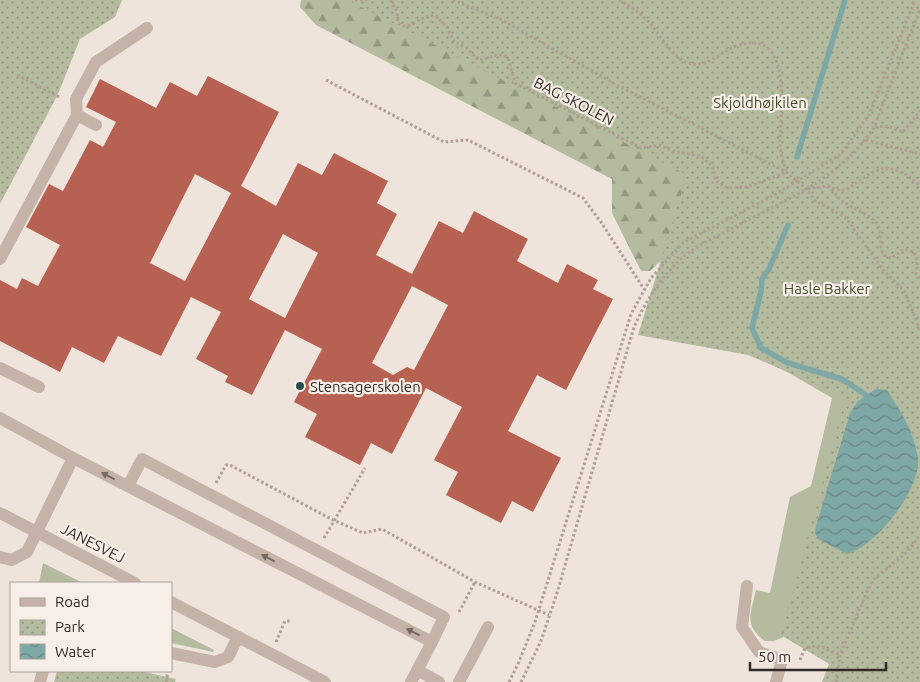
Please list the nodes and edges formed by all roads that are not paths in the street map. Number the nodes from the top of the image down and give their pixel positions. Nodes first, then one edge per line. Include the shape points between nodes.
1 (147, 28) dead end
2 (77, 115) junction
3 (96, 125) dead end
4 (0, 259) edge
5 (0, 368) edge
6 (39, 387) dead end
7 (0, 418) edge
8 (73, 458) junction
9 (128, 486) junction
10 (0, 513) edge
11 (36, 532) junction
12 (0, 557) edge
13 (133, 582) edge
14 (747, 586) dead end
15 (172, 603) edge
16 (488, 627) dead end
17 (238, 637) junction
18 (432, 642) junction
19 (172, 653) edge
20 (414, 676) edge
21 (325, 682) edge
22 (440, 682) edge
23 (459, 682) edge
24 (776, 682) edge

1 - 2 street via 96,62 76,99
2 - 3 street
2 - 4 street
5 - 6 street
7 - 8 street
9 -> 8 street
8 - 11 street
18 -> 9 street
9 - 18 street via 142,459 444,618
10 - 11 street, JANESVEJ
11 - 12 street via 28,552 12,560
11 - 13 street, JANESVEJ
14 - 24 street via 742,627 760,652 782,660
15 - 17 street
16 - 23 street
17 - 19 street via 228,657 214,662
17 - 21 street
18 - 20 street
20 - 22 street

